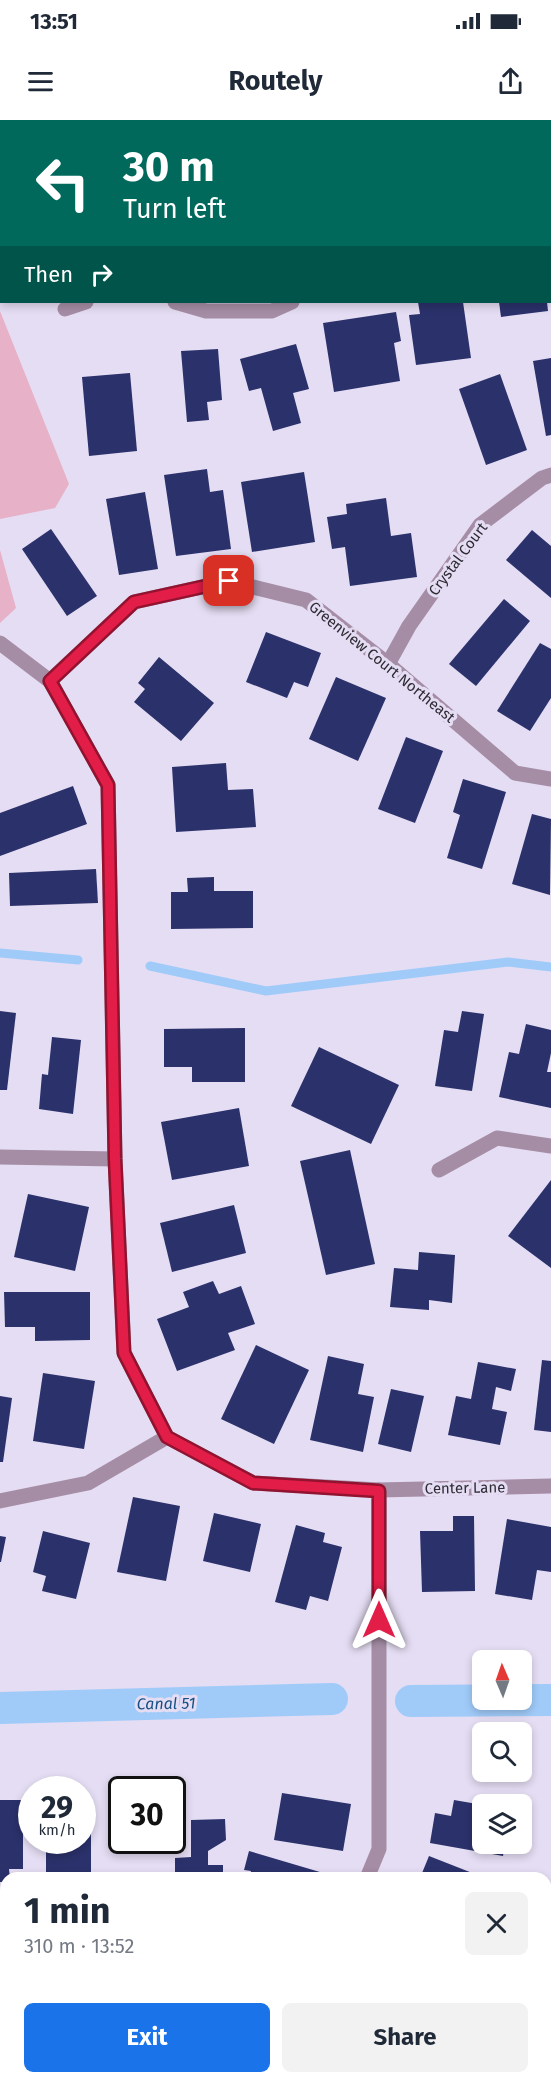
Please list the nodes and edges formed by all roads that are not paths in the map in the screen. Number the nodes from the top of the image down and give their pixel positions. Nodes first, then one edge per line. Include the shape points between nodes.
1 (83, 303) edge
2 (178, 303) edge
3 (290, 303) edge
4 (65, 309) dead end
5 (551, 475) edge
6 (0, 643) edge
7 (388, 664) junction
8 (50, 681) junction
9 (551, 779) edge
10 (551, 1146) edge
11 (0, 1157) edge
12 (115, 1159) junction
13 (439, 1170) dead end
14 (167, 1437) junction
15 (551, 1486) edge
16 (379, 1491) junction
17 (0, 1501) edge
18 (369, 1872) edge

1 - 4 street
2 - 3 street via 206,311 272,311
5 - 7 street, Crystal Court via 480,525 409,626
6 - 8 street
7 - 8 street, Greenview Court Northeast via 306,600 229,581 134,602
7 - 9 street, Greenview Court Northeast via 515,773
8 - 12 street via 108,785
10 - 13 street via 497,1138
11 - 12 street
12 - 14 street via 124,1353
14 - 16 street, Center Lane via 253,1483
14 - 17 street via 88,1483
15 - 16 street, Center Lane
16 - 18 street via 379,1849

